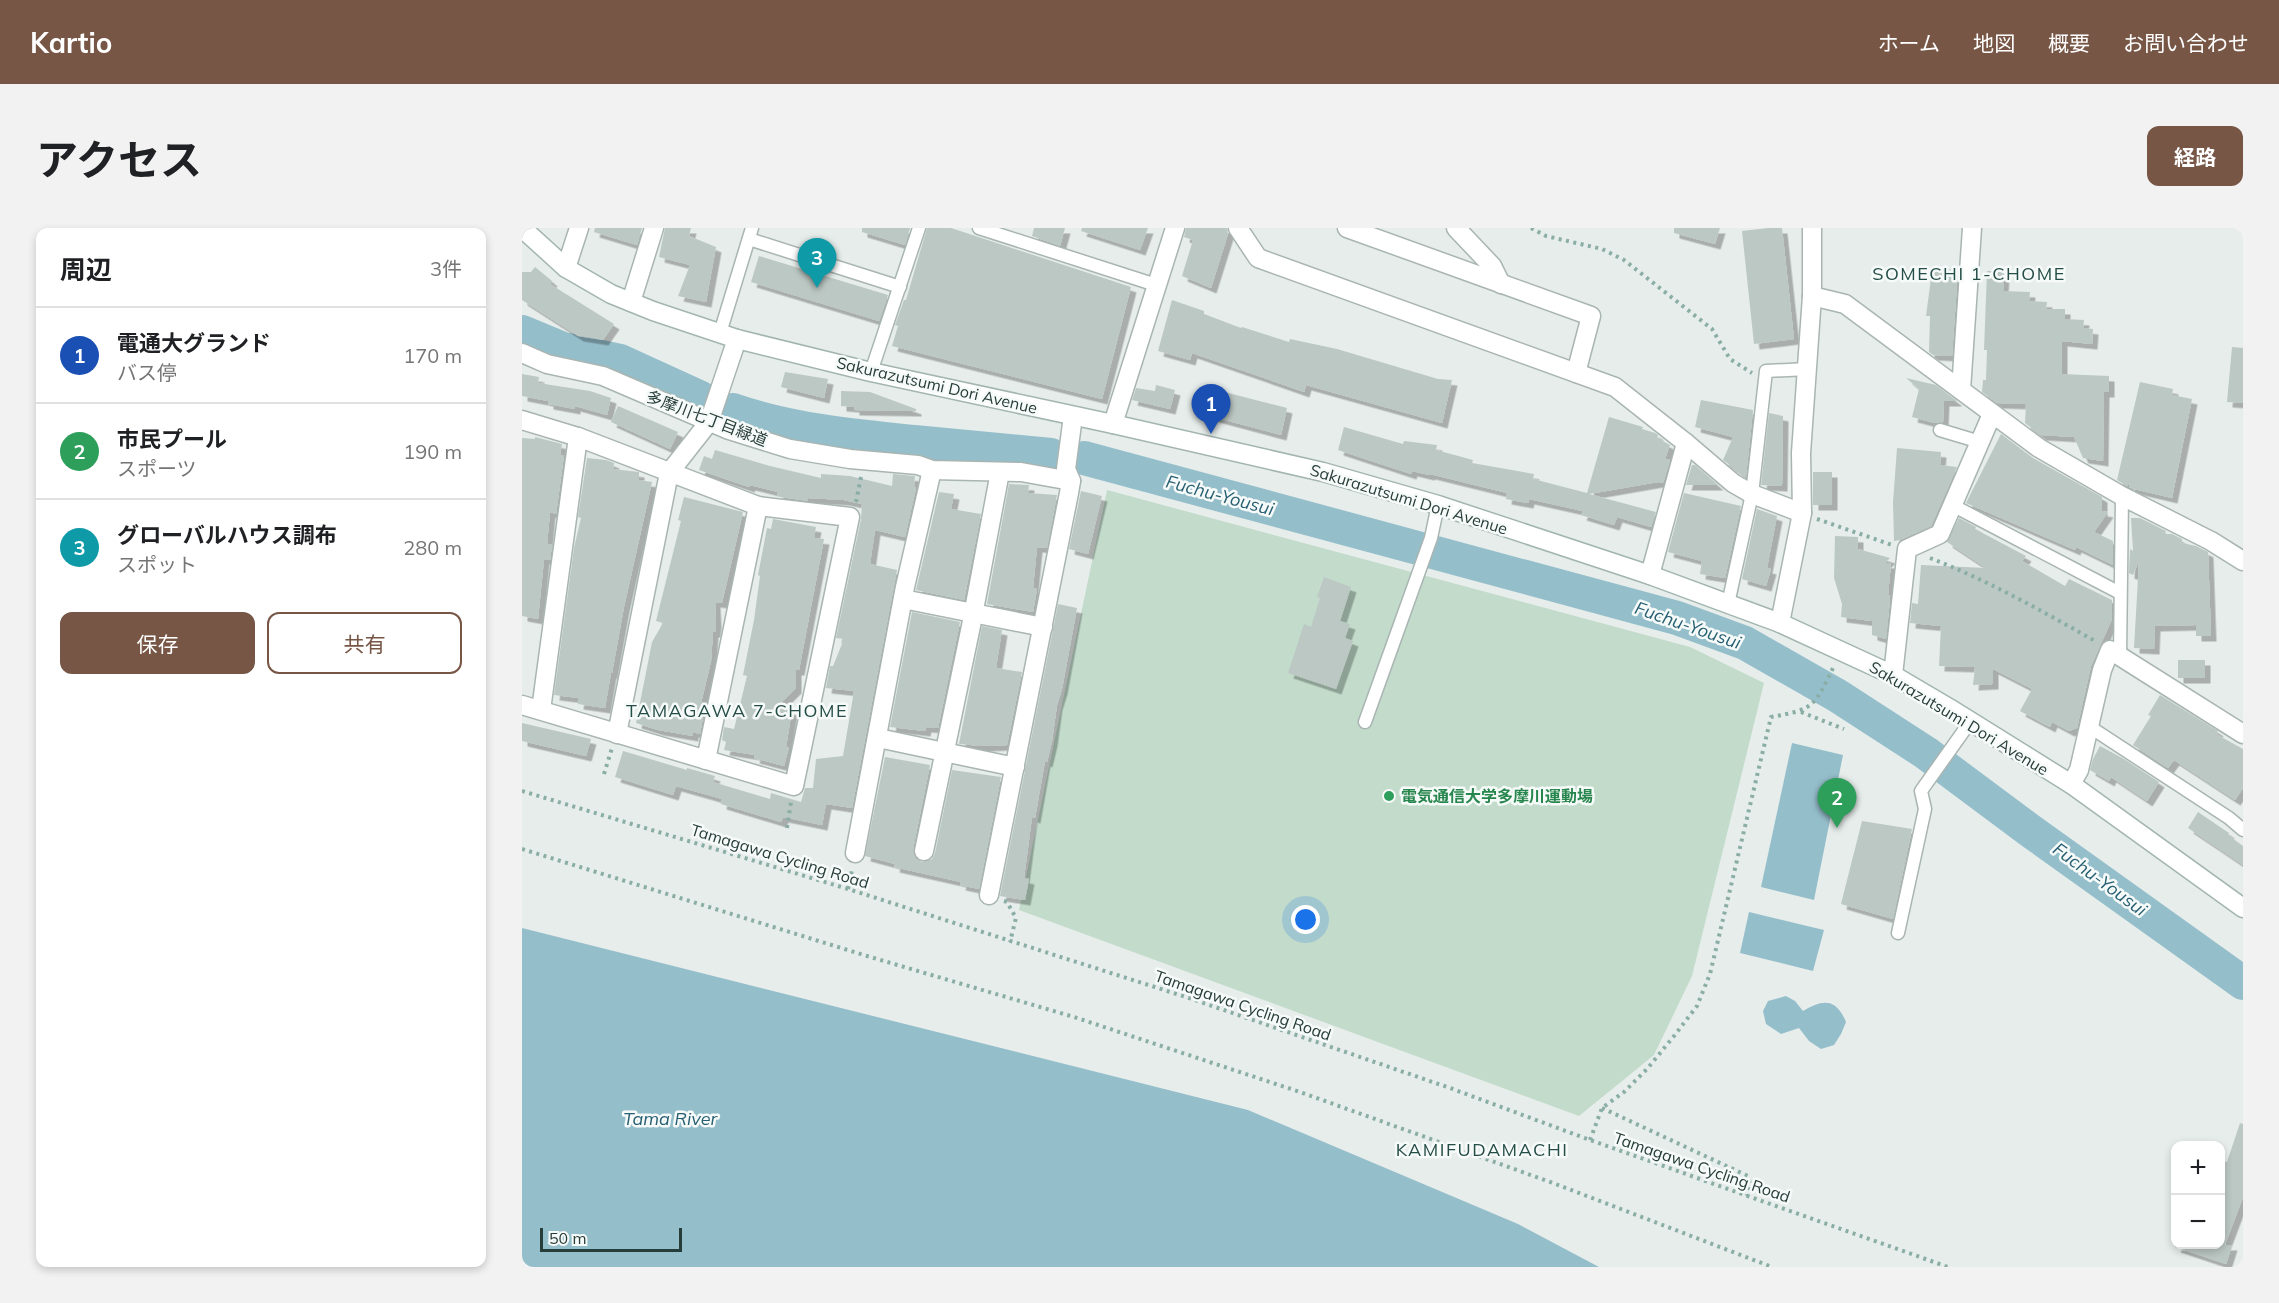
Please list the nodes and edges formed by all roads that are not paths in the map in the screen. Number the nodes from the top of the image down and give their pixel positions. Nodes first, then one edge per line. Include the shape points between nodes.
1 (522, 228) edge
2 (579, 228) edge
3 (654, 228) edge
4 (919, 228) edge
5 (980, 228) edge
6 (1175, 228) edge
7 (1238, 228) edge
8 (1347, 228) edge
9 (1456, 228) edge
10 (1812, 228) edge
11 (1972, 228) edge
12 (751, 233) edge
13 (566, 268) junction
14 (1501, 284) junction
15 (1156, 285) junction
16 (900, 287) junction
17 (1812, 297) junction
18 (631, 302) junction
19 (729, 336) junction
20 (522, 353) edge
21 (1808, 369) junction
22 (871, 372) junction
23 (1576, 373) junction
24 (1961, 390) junction
25 (1992, 414) junction
26 (1073, 416) junction
27 (522, 420) edge
28 (709, 422) junction
29 (1113, 424) junction
30 (1940, 430) dead end
31 (578, 437) junction
32 (1980, 442) junction
33 (1686, 443) junction
34 (932, 470) junction
35 (1000, 472) junction
36 (669, 473) junction
37 (1071, 481) junction
38 (1752, 494) junction
39 (2122, 496) junction
40 (1438, 505) junction
41 (1952, 505) junction
42 (758, 506) junction
43 (1802, 513) junction
44 (2243, 561) edge
45 (1650, 575) junction
46 (2120, 593) junction
47 (903, 599) junction
48 (1728, 603) junction
49 (974, 613) junction
50 (1780, 623) junction
51 (1043, 627) junction
52 (2115, 653) junction
53 (1893, 675) junction
54 (522, 705) edge
55 (541, 711) junction
56 (1365, 722) dead end
57 (1970, 722) junction
58 (2090, 727) junction
59 (617, 734) junction
60 (2243, 734) edge
61 (878, 738) junction
62 (944, 752) junction
63 (706, 760) junction
64 (1015, 767) junction
65 (2071, 784) junction
66 (2243, 830) edge
67 (924, 851) dead end
68 (855, 854) dead end
69 (989, 895) dead end
70 (2243, 908) edge
71 (1898, 933) dead end

1 - 13 street, Sakurazutsumi Dori Avenue
2 - 13 street
3 - 18 street
4 - 16 lane
5 - 15 lane
6 - 15 street
7 - 23 street via 1258,258
8 - 14 street
9 - 14 street via 1492,266
10 - 17 street
11 - 24 street
12 - 16 lane
12 - 19 lane
13 - 18 street, Sakurazutsumi Dori Avenue
14 - 23 street via 1591,316
15 - 29 street
16 - 22 lane
17 - 21 street
17 - 24 street via 1845,304
18 - 19 street, Sakurazutsumi Dori Avenue
19 - 22 street, Sakurazutsumi Dori Avenue
19 - 28 street via 720,395
20 - 28 street, 多摩川七丁目緑道 via 547,364 603,376
21 - 38 lane via 1766,371
21 - 43 street
22 - 26 street, Sakurazutsumi Dori Avenue
23 - 33 street via 1615,387
24 - 25 street
25 - 32 street
25 - 39 street via 2039,448
26 - 29 street, Sakurazutsumi Dori Avenue
26 - 37 street via 1066,469
27 - 31 street
28 - 34 street, 多摩川七丁目緑道 via 790,449
28 - 36 street
29 - 40 street, Sakurazutsumi Dori Avenue via 1323,472
30 - 32 lane
31 - 36 street
31 - 55 street
32 - 41 street
33 - 38 street
33 - 45 street
34 - 35 street, 多摩川七丁目緑道
34 - 47 street
35 - 37 street, 多摩川七丁目緑道
35 - 49 street
36 - 42 street
36 - 59 street
37 - 51 street
38 - 43 street
38 - 48 lane
39 - 44 street
39 - 46 lane
40 - 45 street, Sakurazutsumi Dori Avenue
40 - 56 lane via 1431,538
41 - 46 lane
41 - 53 street via 1940,534 1907,549
42 - 63 street
42 - 63 street via 850,517 794,786
43 - 50 street
45 - 48 street, Sakurazutsumi Dori Avenue
46 - 52 lane
47 - 49 street
47 - 61 street
48 - 50 street, Sakurazutsumi Dori Avenue
49 - 51 street
49 - 62 street
50 - 53 street, Sakurazutsumi Dori Avenue
51 - 64 street
52 - 58 street via 2102,670
52 - 60 street
53 - 57 street, Sakurazutsumi Dori Avenue
54 - 55 street
55 - 59 street
57 - 65 street, Sakurazutsumi Dori Avenue
57 - 71 lane via 1921,791 1925,809
58 - 65 street via 2079,770
58 - 66 lane
59 - 63 street
61 - 62 street
61 - 68 street
62 - 64 street
62 - 67 street
64 - 69 street
65 - 70 street, Sakurazutsumi Dori Avenue

